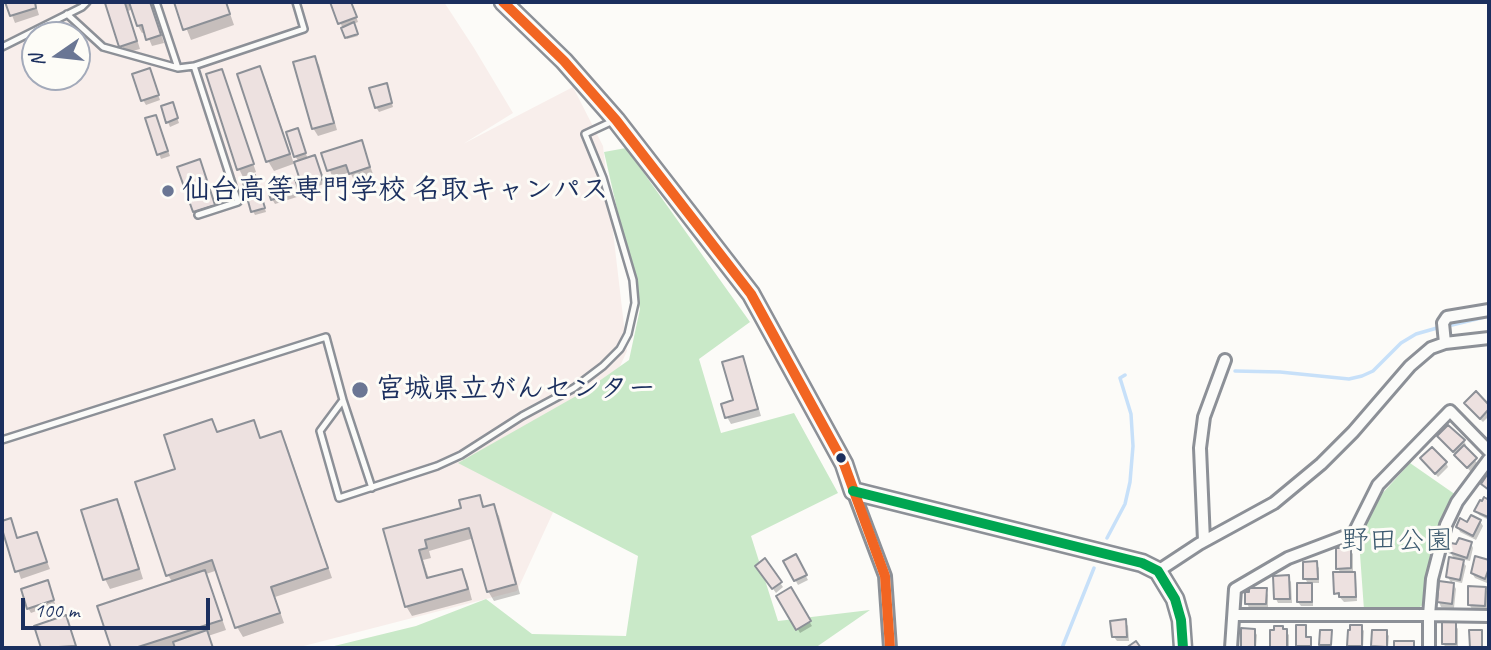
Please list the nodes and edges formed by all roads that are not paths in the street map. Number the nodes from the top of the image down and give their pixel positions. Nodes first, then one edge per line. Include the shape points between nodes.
1 (87, 2) edge
2 (156, 2) edge
3 (296, 2) edge
4 (503, 2) edge
5 (67, 14) junction
6 (2, 47) edge
7 (194, 66) junction
8 (178, 68) junction
9 (615, 120) junction
10 (198, 215) dead end
11 (1489, 310) edge
12 (1489, 338) edge
13 (1445, 343) junction
14 (1225, 360) dead end
15 (343, 400) junction
16 (2, 440) edge
17 (1489, 451) edge
18 (1489, 459) edge
19 (372, 488) junction
20 (853, 491) junction
21 (1204, 541) junction
22 (1157, 571) junction
23 (1234, 615) junction
24 (1429, 615) junction
25 (1489, 616) edge
26 (890, 648) edge
27 (1183, 648) edge
28 (1231, 648) edge
29 (1429, 648) edge

1 - 5 lane
2 - 8 lane
3 - 7 lane via 304,29
4 - 9 street via 564,61
5 - 6 lane
5 - 8 lane via 103,47
7 - 8 lane
7 - 10 lane via 238,202
9 - 19 lane via 585,134 633,280 635,303 620,349 574,388 461,455
9 - 20 street via 751,294 844,464
11 - 13 street via 1447,317 1443,323
12 - 13 street
13 - 21 street via 1430,348 1410,366 1321,464 1274,503
14 - 21 street via 1204,417 1200,448
15 - 16 lane via 326,337
15 - 19 lane
15 - 19 lane via 320,431 339,499
17 - 23 street via 1450,411 1378,485 1354,533 1288,558 1235,589
18 - 24 street via 1457,502 1446,526 1432,579
20 - 22 street via 1094,550
20 - 26 street via 885,576
21 - 22 street
22 - 27 street via 1175,599
23 - 24 street
23 - 28 street
24 - 25 street
24 - 29 street

